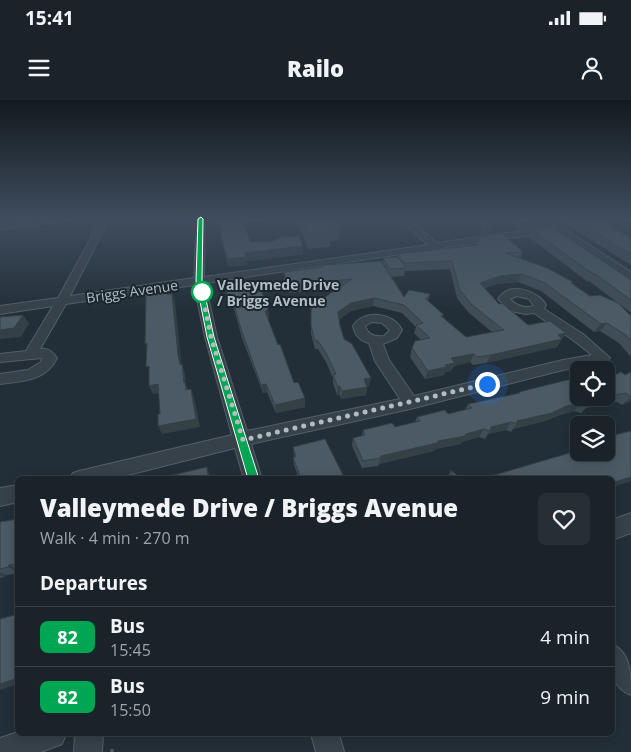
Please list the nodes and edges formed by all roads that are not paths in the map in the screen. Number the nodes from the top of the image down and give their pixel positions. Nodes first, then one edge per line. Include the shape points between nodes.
1 (90, 249) edge
2 (200, 249) edge
3 (405, 249) edge
4 (589, 249) edge
5 (631, 277) edge
6 (199, 281) junction
7 (60, 301) junction
8 (0, 310) edge
9 (536, 310) dead end
10 (375, 340) dead end
11 (31, 353) junction
12 (0, 358) edge
13 (0, 379) edge
14 (410, 403) junction
15 (243, 440) junction
16 (92, 476) edge
17 (253, 476) edge
18 (15, 494) edge
19 (0, 497) edge
20 (631, 523) edge
21 (615, 529) edge
22 (615, 660) edge
23 (631, 682) edge
24 (46, 736) edge
25 (91, 736) edge
26 (326, 736) edge
27 (104, 751) edge
28 (0, 752) edge
29 (330, 752) edge

1 - 7 street
2 - 6 street
3 - 6 street, Briggs Avenue
4 - 5 street
6 - 7 street, Briggs Avenue
6 - 15 street via 211,337
7 - 8 street, Briggs Avenue
7 - 11 street
9 - 14 street via 584,341 603,358
10 - 14 street via 382,361
11 - 12 street
11 - 13 street via 45,352 50,358 48,366 37,373
14 - 15 street
15 - 16 street
15 - 17 street
18 - 19 street
20 - 21 street
22 - 23 street
24 - 28 street
25 - 27 street
26 - 29 street

